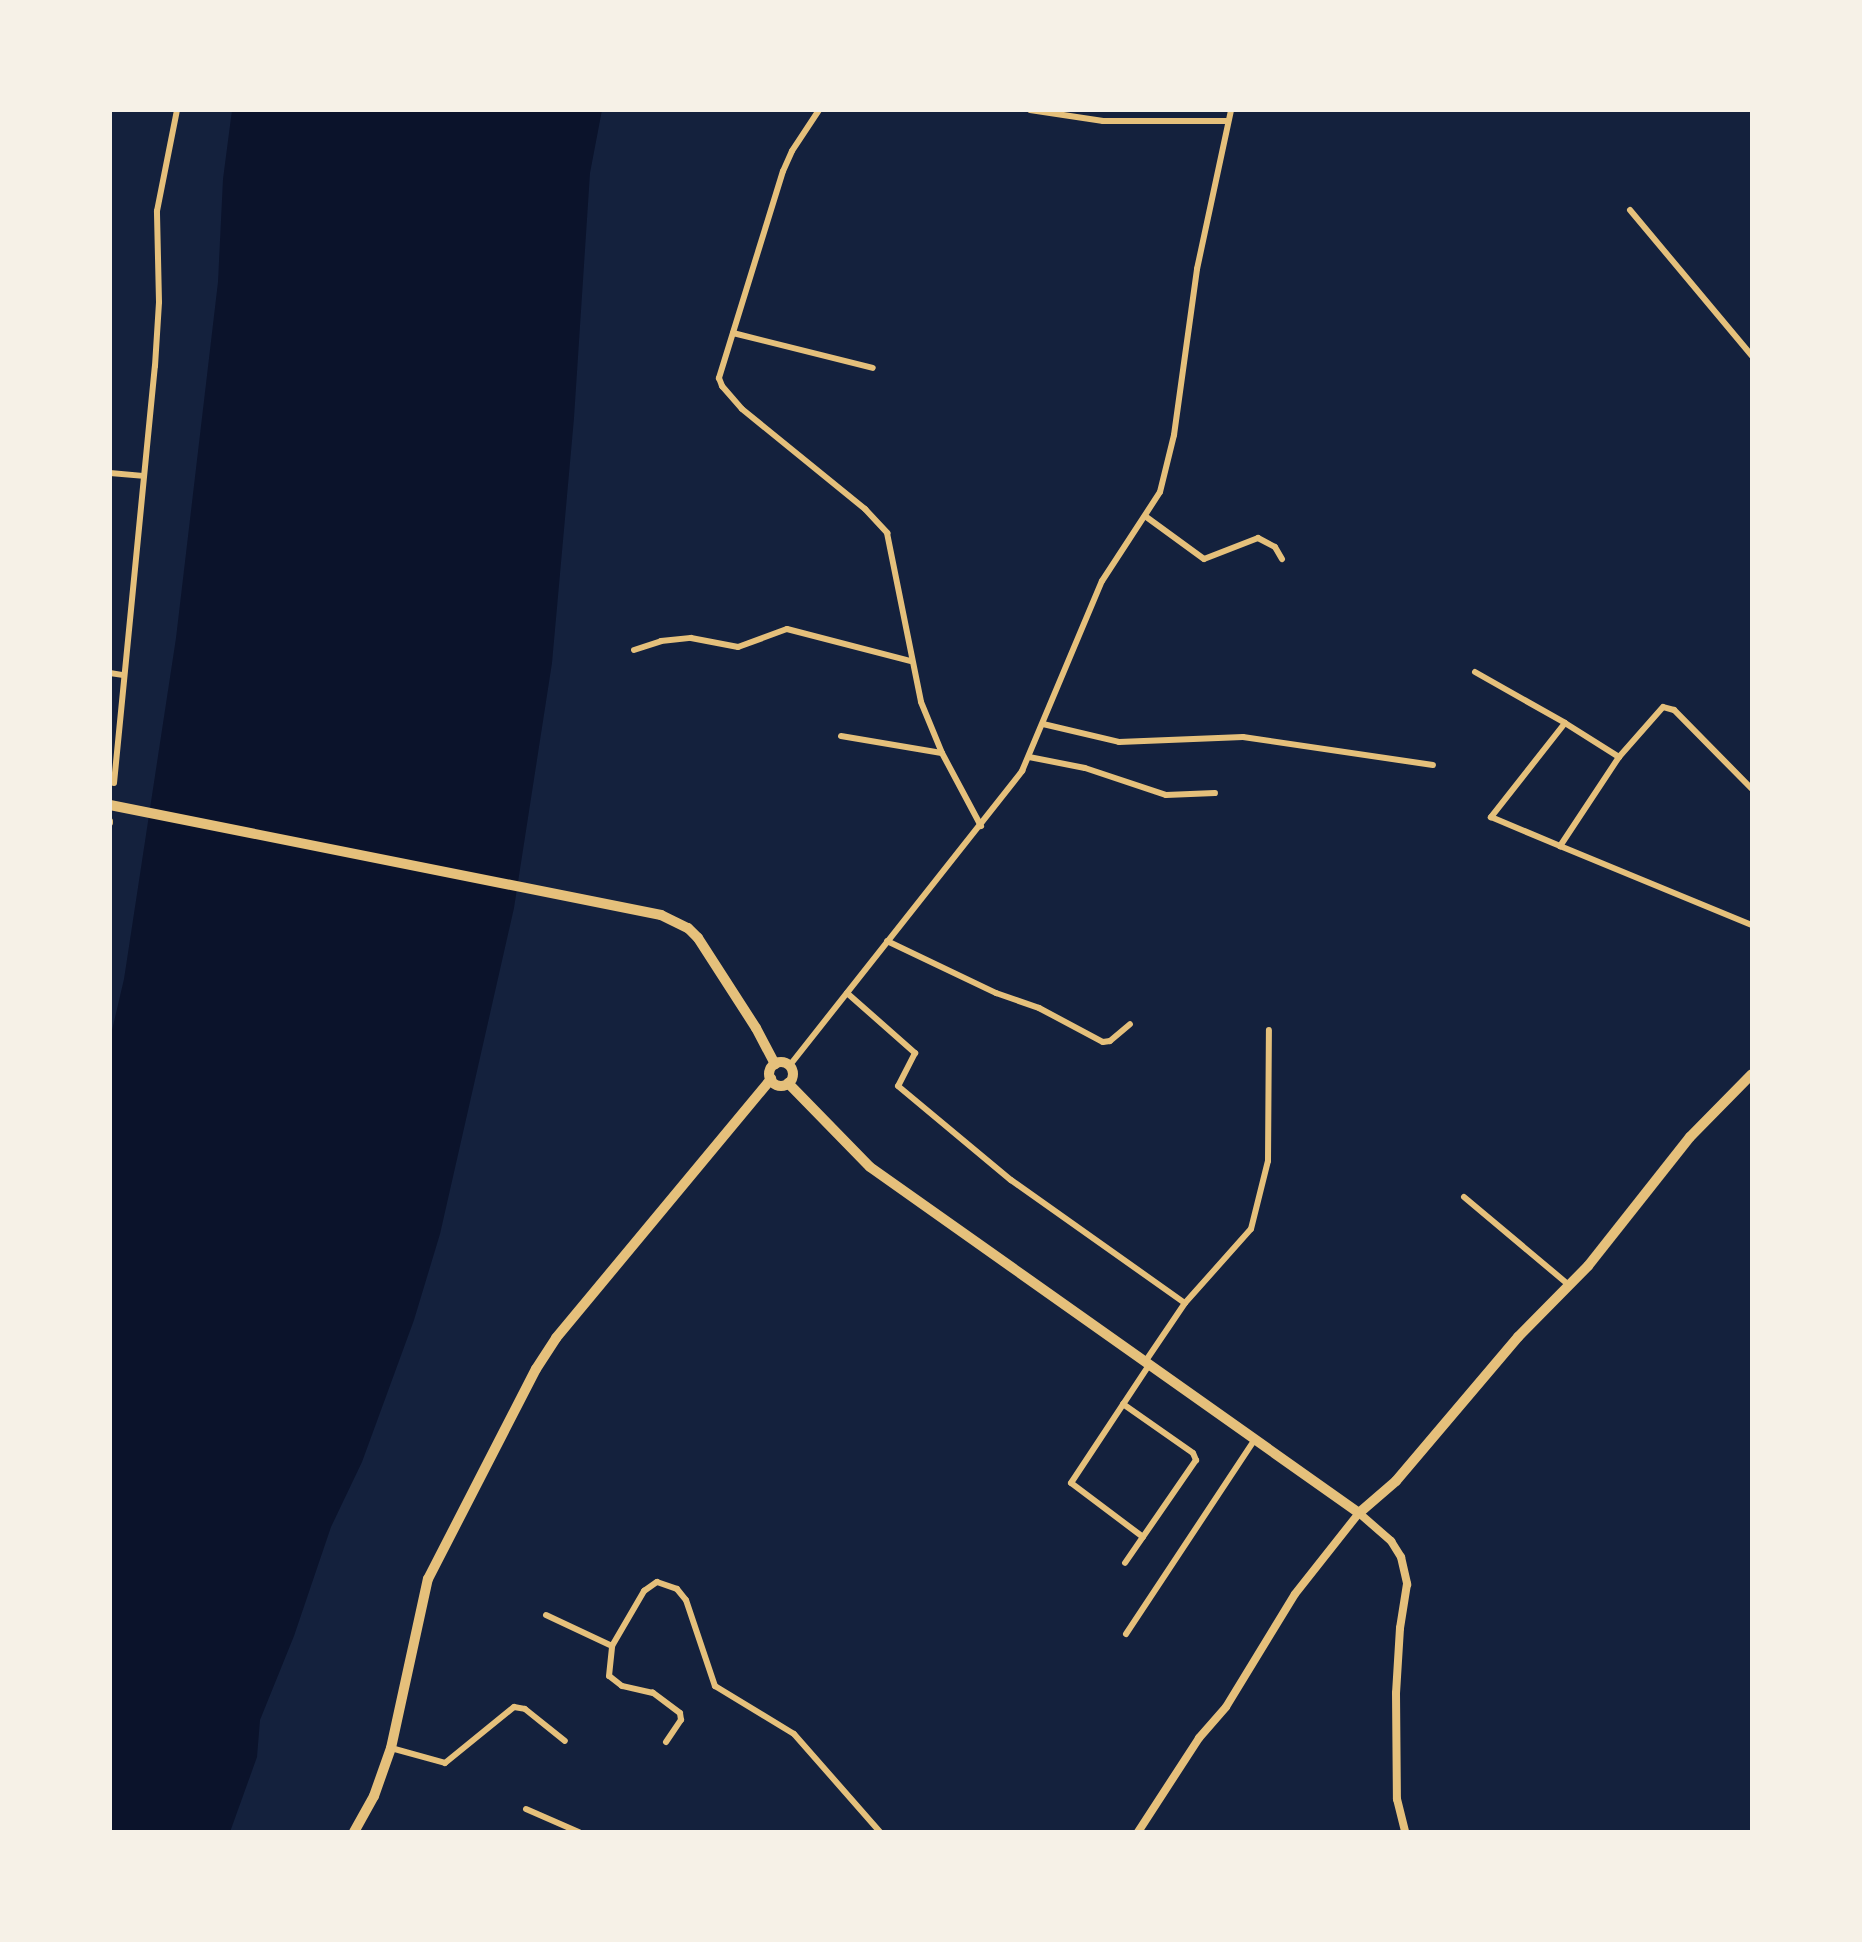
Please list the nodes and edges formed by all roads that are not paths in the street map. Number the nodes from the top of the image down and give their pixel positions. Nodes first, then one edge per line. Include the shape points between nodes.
1 (177, 110) edge
2 (819, 110) edge
3 (1030, 110) edge
4 (1231, 110) edge
5 (1228, 121) junction
6 (1630, 210) dead end
7 (733, 333) junction
8 (1752, 356) edge
9 (873, 368) dead end
10 (110, 473) edge
11 (143, 476) junction
12 (1145, 516) junction
13 (1282, 559) dead end
14 (634, 650) dead end
15 (911, 661) junction
16 (1475, 672) dead end
17 (110, 673) edge
18 (122, 675) junction
19 (1565, 723) junction
20 (1043, 724) junction
21 (841, 736) dead end
22 (942, 753) junction
23 (1029, 757) junction
24 (1619, 757) junction
25 (1433, 765) dead end
26 (114, 783) dead end
27 (1752, 789) edge
28 (1215, 793) dead end
29 (110, 805) edge
30 (981, 826) junction
31 (1560, 846) junction
32 (1752, 925) edge
33 (887, 941) junction
34 (847, 993) junction
35 (1130, 1024) dead end
36 (1269, 1030) dead end
37 (775, 1064) junction
38 (790, 1065) junction
39 (1752, 1074) edge
40 (771, 1079) junction
41 (788, 1083) junction
42 (1464, 1197) dead end
43 (1570, 1286) junction
44 (1185, 1303) junction
45 (1147, 1363) junction
46 (1123, 1404) junction
47 (1255, 1439) junction
48 (1359, 1513) junction
49 (1143, 1537) junction
50 (1125, 1563) dead end
51 (546, 1615) dead end
52 (1126, 1634) dead end
53 (612, 1646) junction
54 (565, 1741) dead end
55 (666, 1742) dead end
56 (391, 1748) junction
57 (526, 1809) dead end
58 (354, 1832) edge
59 (579, 1832) edge
60 (880, 1832) edge
61 (1138, 1832) edge
62 (1405, 1832) edge

1 - 11 street via 156,227 159,302
2 - 7 street via 783,171
3 - 5 street via 1103,121
4 - 5 street
5 - 12 street via 1197,269 1169,462
6 - 8 street
7 - 9 street
7 - 15 street via 720,370 722,386 887,533
10 - 11 street
11 - 18 street
12 - 13 street via 1204,559 1258,538 1275,547
12 - 20 street via 1109,567
14 - 15 street via 691,638 738,647 787,629
15 - 22 street
16 - 19 street
17 - 18 street
18 - 26 street
19 - 24 street
19 - 31 street via 1491,817
20 - 23 street
20 - 25 street via 1119,742 1243,737
21 - 22 street
22 - 30 street
23 - 28 street via 1085,768 1166,795
23 - 30 street
24 - 27 street via 1668,706
24 - 31 street
29 - 37 main road via 678,922 698,938
30 - 33 street
31 - 32 street
33 - 34 street
33 - 35 street via 1103,1042
34 - 38 street
34 - 44 street via 915,1053 898,1086 1011,1180
36 - 44 street via 1271,1111 1261,1197 1245,1239
37 - 38 main road
37 - 40 main road
38 - 41 main road via 793,1076
39 - 43 main road via 1690,1137
40 - 41 main road
40 - 56 main road via 536,1369 428,1579
41 - 45 main road via 870,1167
42 - 43 street
43 - 48 main road via 1518,1337 1396,1481
44 - 45 street
45 - 46 street
45 - 47 main road
46 - 49 street via 1071,1483
46 - 49 street via 1196,1460
47 - 48 main road
47 - 52 street
48 - 61 street via 1295,1594 1226,1707 1199,1738
48 - 62 street via 1391,1541 1407,1584 1396,1693 1397,1799
49 - 50 street
51 - 53 street
53 - 55 street via 612,1680 653,1693 683,1716
53 - 60 street via 651,1583 677,1589 686,1600 715,1686 794,1734
54 - 56 street via 525,1709 514,1707 445,1763
56 - 58 main road
57 - 59 street

